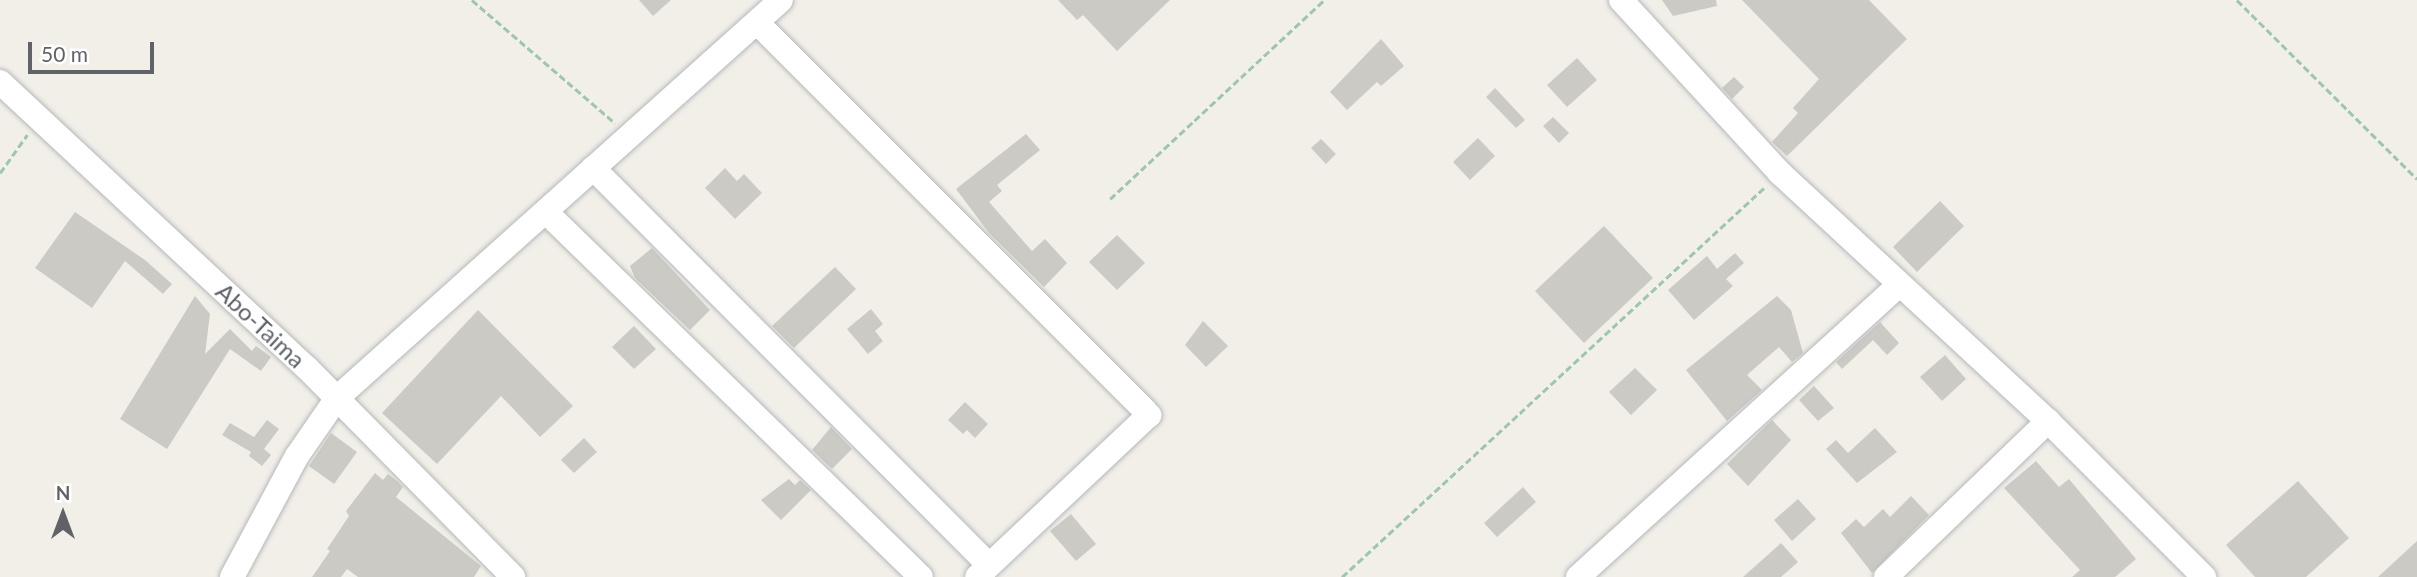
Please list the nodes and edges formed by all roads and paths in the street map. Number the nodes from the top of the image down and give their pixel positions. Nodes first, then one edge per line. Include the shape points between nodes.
1 (472, 0) edge
2 (781, 0) edge
3 (1324, 0) edge
4 (1621, 0) edge
5 (2237, 0) edge
6 (758, 23) junction
7 (0, 82) edge
8 (39, 118) junction
9 (630, 136) junction
10 (593, 169) junction
11 (0, 173) edge
12 (1780, 173) junction
13 (2417, 179) edge
14 (1110, 198) dead end
15 (546, 212) junction
16 (1899, 285) junction
17 (337, 398) junction
18 (2048, 421) junction
19 (983, 571) edge
20 (232, 577) edge
21 (513, 577) edge
22 (921, 577) edge
23 (1342, 577) edge
24 (1578, 577) edge
25 (1886, 577) edge
26 (2204, 577) edge

1 - 9 path
2 - 6 street
3 - 14 path
4 - 12 street
5 - 13 path
6 - 9 street
6 - 19 street via 1149,415
7 - 8 street, Abo-Taima
8 - 11 path
8 - 17 street, Abo-Taima
9 - 10 street
10 - 15 street
10 - 19 street
12 - 16 street
12 - 23 path
15 - 17 street
15 - 22 street
16 - 18 street
16 - 24 street
17 - 20 street via 297,456
17 - 21 street, Abo-Taima
18 - 25 street
18 - 26 street

